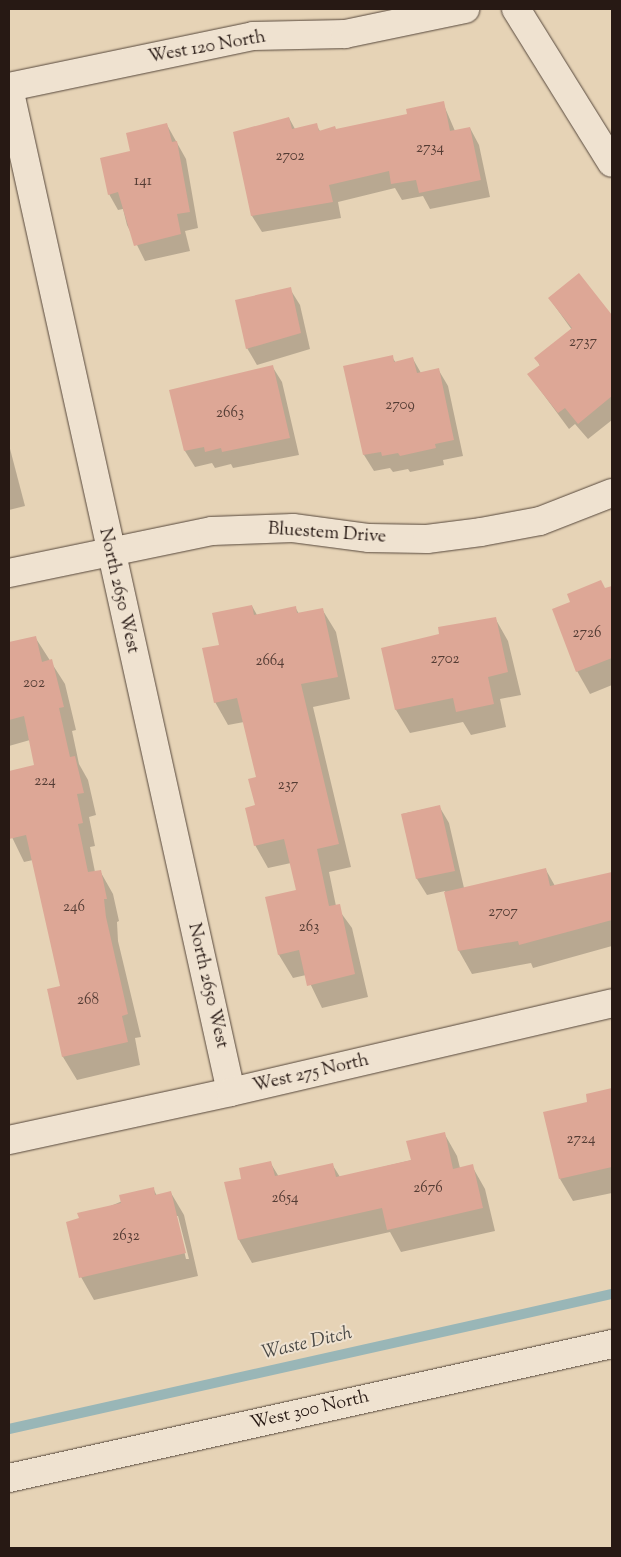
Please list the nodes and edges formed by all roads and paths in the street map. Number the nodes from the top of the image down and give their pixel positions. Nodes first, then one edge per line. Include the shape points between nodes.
1 (465, 9) edge
2 (516, 9) edge
3 (9, 88) edge
4 (612, 163) edge
5 (612, 492) edge
6 (109, 551) junction
7 (9, 573) edge
8 (612, 1003) edge
9 (230, 1092) junction
10 (9, 1140) edge
11 (612, 1344) edge
12 (9, 1478) edge

1 - 3 street, West 120 North via 345,34 253,36
2 - 4 street
3 - 6 street, North 2650 West
5 - 6 street, Bluestem Drive via 540,521 427,539 369,538 293,528 212,531
6 - 7 street, Bluestem Drive
6 - 9 street, North 2650 West
8 - 9 street, West 275 North
9 - 10 street, West 275 North
11 - 12 street, West 300 North

